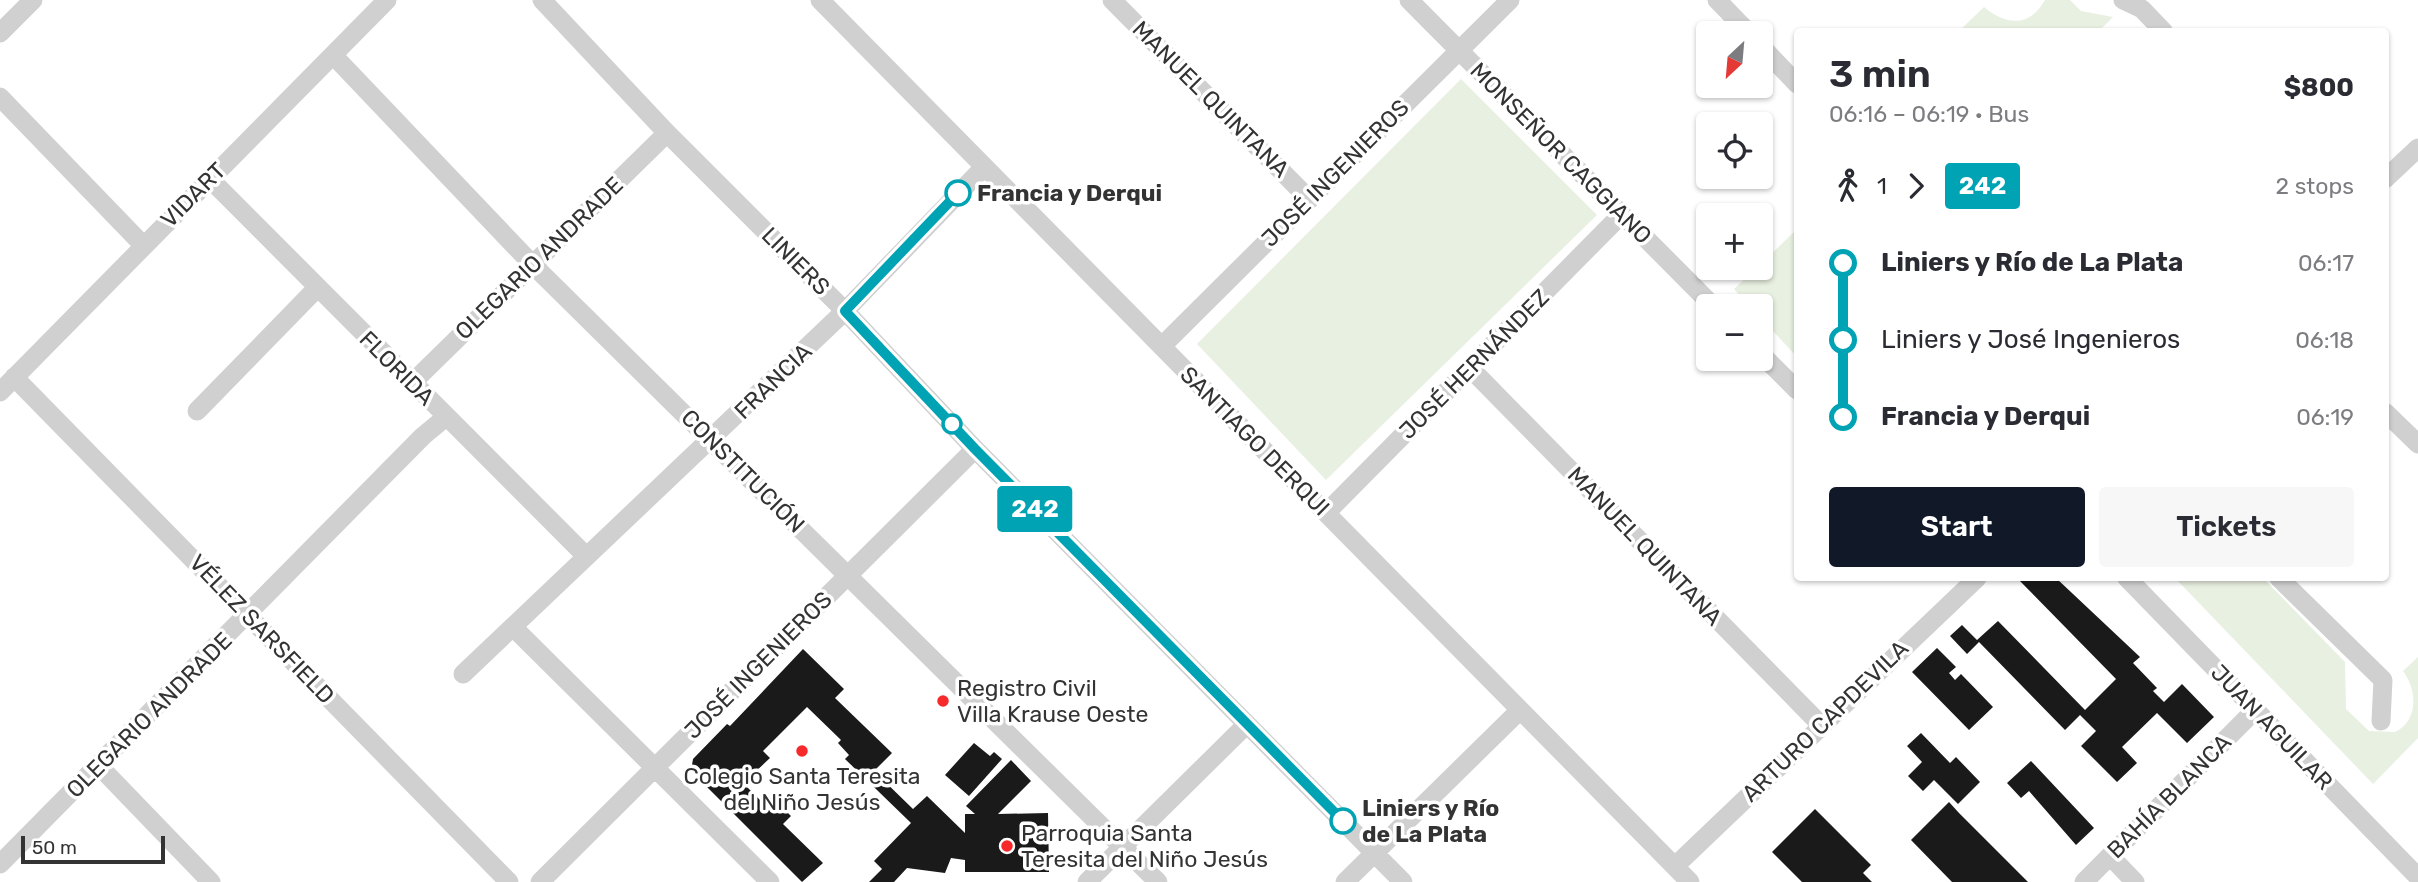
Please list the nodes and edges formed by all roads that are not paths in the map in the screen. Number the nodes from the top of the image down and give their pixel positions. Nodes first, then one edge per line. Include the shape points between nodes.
1 (33, 0) edge
2 (387, 0) edge
3 (542, 0) edge
4 (820, 0) edge
5 (1112, 0) edge
6 (1409, 0) edge
7 (1510, 0) edge
8 (1717, 0) edge
9 (2123, 0) edge
10 (1737, 21) edge
11 (2160, 28) edge
12 (0, 33) edge
13 (1457, 51) junction
14 (333, 55) junction
15 (1773, 58) edge
16 (1794, 80) edge
17 (0, 97) edge
18 (667, 133) junction
19 (2417, 150) edge
20 (984, 167) junction
21 (2389, 176) edge
22 (209, 178) junction
23 (1309, 199) junction
24 (1622, 214) junction
25 (143, 245) junction
26 (533, 265) junction
27 (317, 288) junction
28 (1701, 294) edge
29 (845, 311) junction
30 (1162, 346) junction
31 (1773, 367) edge
32 (1470, 368) junction
33 (14, 377) junction
34 (411, 384) junction
35 (1794, 387) edge
36 (0, 392) edge
37 (197, 411) dead end
38 (2389, 416) edge
39 (446, 417) junction
40 (712, 440) junction
41 (2418, 444) edge
42 (975, 449) junction
43 (1326, 513) junction
44 (586, 556) junction
45 (847, 575) junction
46 (1974, 581) edge
47 (2130, 581) edge
48 (2282, 581) edge
49 (248, 615) junction
50 (513, 627) junction
51 (463, 674) dead end
52 (1520, 710) junction
53 (2255, 710) junction
54 (2381, 720) dead end
55 (1247, 724) junction
56 (1820, 724) junction
57 (99, 766) junction
58 (655, 769) junction
59 (1123, 847) junction
60 (1374, 853) junction
61 (2110, 856) junction
62 (0, 864) edge
63 (1675, 866) junction
64 (2418, 877) edge
65 (211, 882) edge
66 (509, 882) edge
67 (540, 882) edge
68 (770, 882) edge
69 (1087, 882) edge
70 (1158, 882) edge
71 (1345, 882) edge
72 (1403, 882) edge
73 (1690, 882) edge
74 (2084, 882) edge
75 (2135, 882) edge

1 - 12 street
2 - 14 street, VIDART
3 - 18 street, LINIERS
4 - 20 street, SANTIAGO DERQUI
5 - 23 street, MANUEL QUINTANA
6 - 13 street, MONSEÑOR CAGGIANO
7 - 13 street, JOSÉ INGENIEROS
8 - 10 street
9 - 11 street via 2141,9
13 - 23 street, JOSÉ INGENIEROS
13 - 24 street, MONSEÑOR CAGGIANO
14 - 22 street, VIDART
14 - 26 street, CONSTITUCIÓN
15 - 16 street
17 - 25 street
18 - 26 street, OLEGARIO ANDRADE
18 - 29 street, LINIERS
19 - 21 street
20 - 29 street, FRANCIA
20 - 30 street, SANTIAGO DERQUI
22 - 25 street, VIDART
22 - 27 street, FLORIDA
23 - 30 street, JOSÉ INGENIEROS
24 - 28 street, MONSEÑOR CAGGIANO
24 - 32 street, JOSÉ HERNÁNDEZ
25 - 33 street, VIDART
26 - 34 street, OLEGARIO ANDRADE
26 - 40 street, CONSTITUCIÓN
27 - 34 street, FLORIDA
27 - 37 street
29 - 40 street, FRANCIA
29 - 42 street, LINIERS
30 - 43 street, SANTIAGO DERQUI
31 - 35 street
32 - 43 street, JOSÉ HERNÁNDEZ
32 - 56 street, MANUEL QUINTANA
33 - 36 street, VIDART
33 - 49 street, VÉLEZ SARSFIELD
34 - 39 street, FLORIDA
38 - 41 street
39 - 44 street, FLORIDA
39 - 49 street, OLEGARIO ANDRADE
40 - 44 street, FRANCIA
40 - 45 street, CONSTITUCIÓN
42 - 45 street, JOSÉ INGENIEROS
42 - 55 street, LINIERS
43 - 52 street, SANTIAGO DERQUI
44 - 50 street, FRANCIA
45 - 58 street, JOSÉ INGENIEROS
45 - 59 street, CONSTITUCIÓN
46 - 56 street, ARTURO CAPDEVILA
47 - 53 street, JUAN AGUILAR
48 - 54 street via 2383,680
49 - 57 street, OLEGARIO ANDRADE
49 - 66 street, VÉLEZ SARSFIELD
50 - 51 street, FRANCIA
50 - 58 street
52 - 60 street
52 - 63 street, SANTIAGO DERQUI
53 - 61 street, BAHÍA BLANCA
53 - 64 street, JUAN AGUILAR
55 - 59 street
55 - 60 street, LINIERS
56 - 63 street, ARTURO CAPDEVILA
57 - 62 street, OLEGARIO ANDRADE
57 - 65 street
58 - 67 street, JOSÉ INGENIEROS
58 - 68 street
59 - 69 street
59 - 70 street, CONSTITUCIÓN
60 - 71 street
60 - 72 street, LINIERS
61 - 74 street, BAHÍA BLANCA
61 - 75 street
63 - 73 street, SANTIAGO DERQUI

